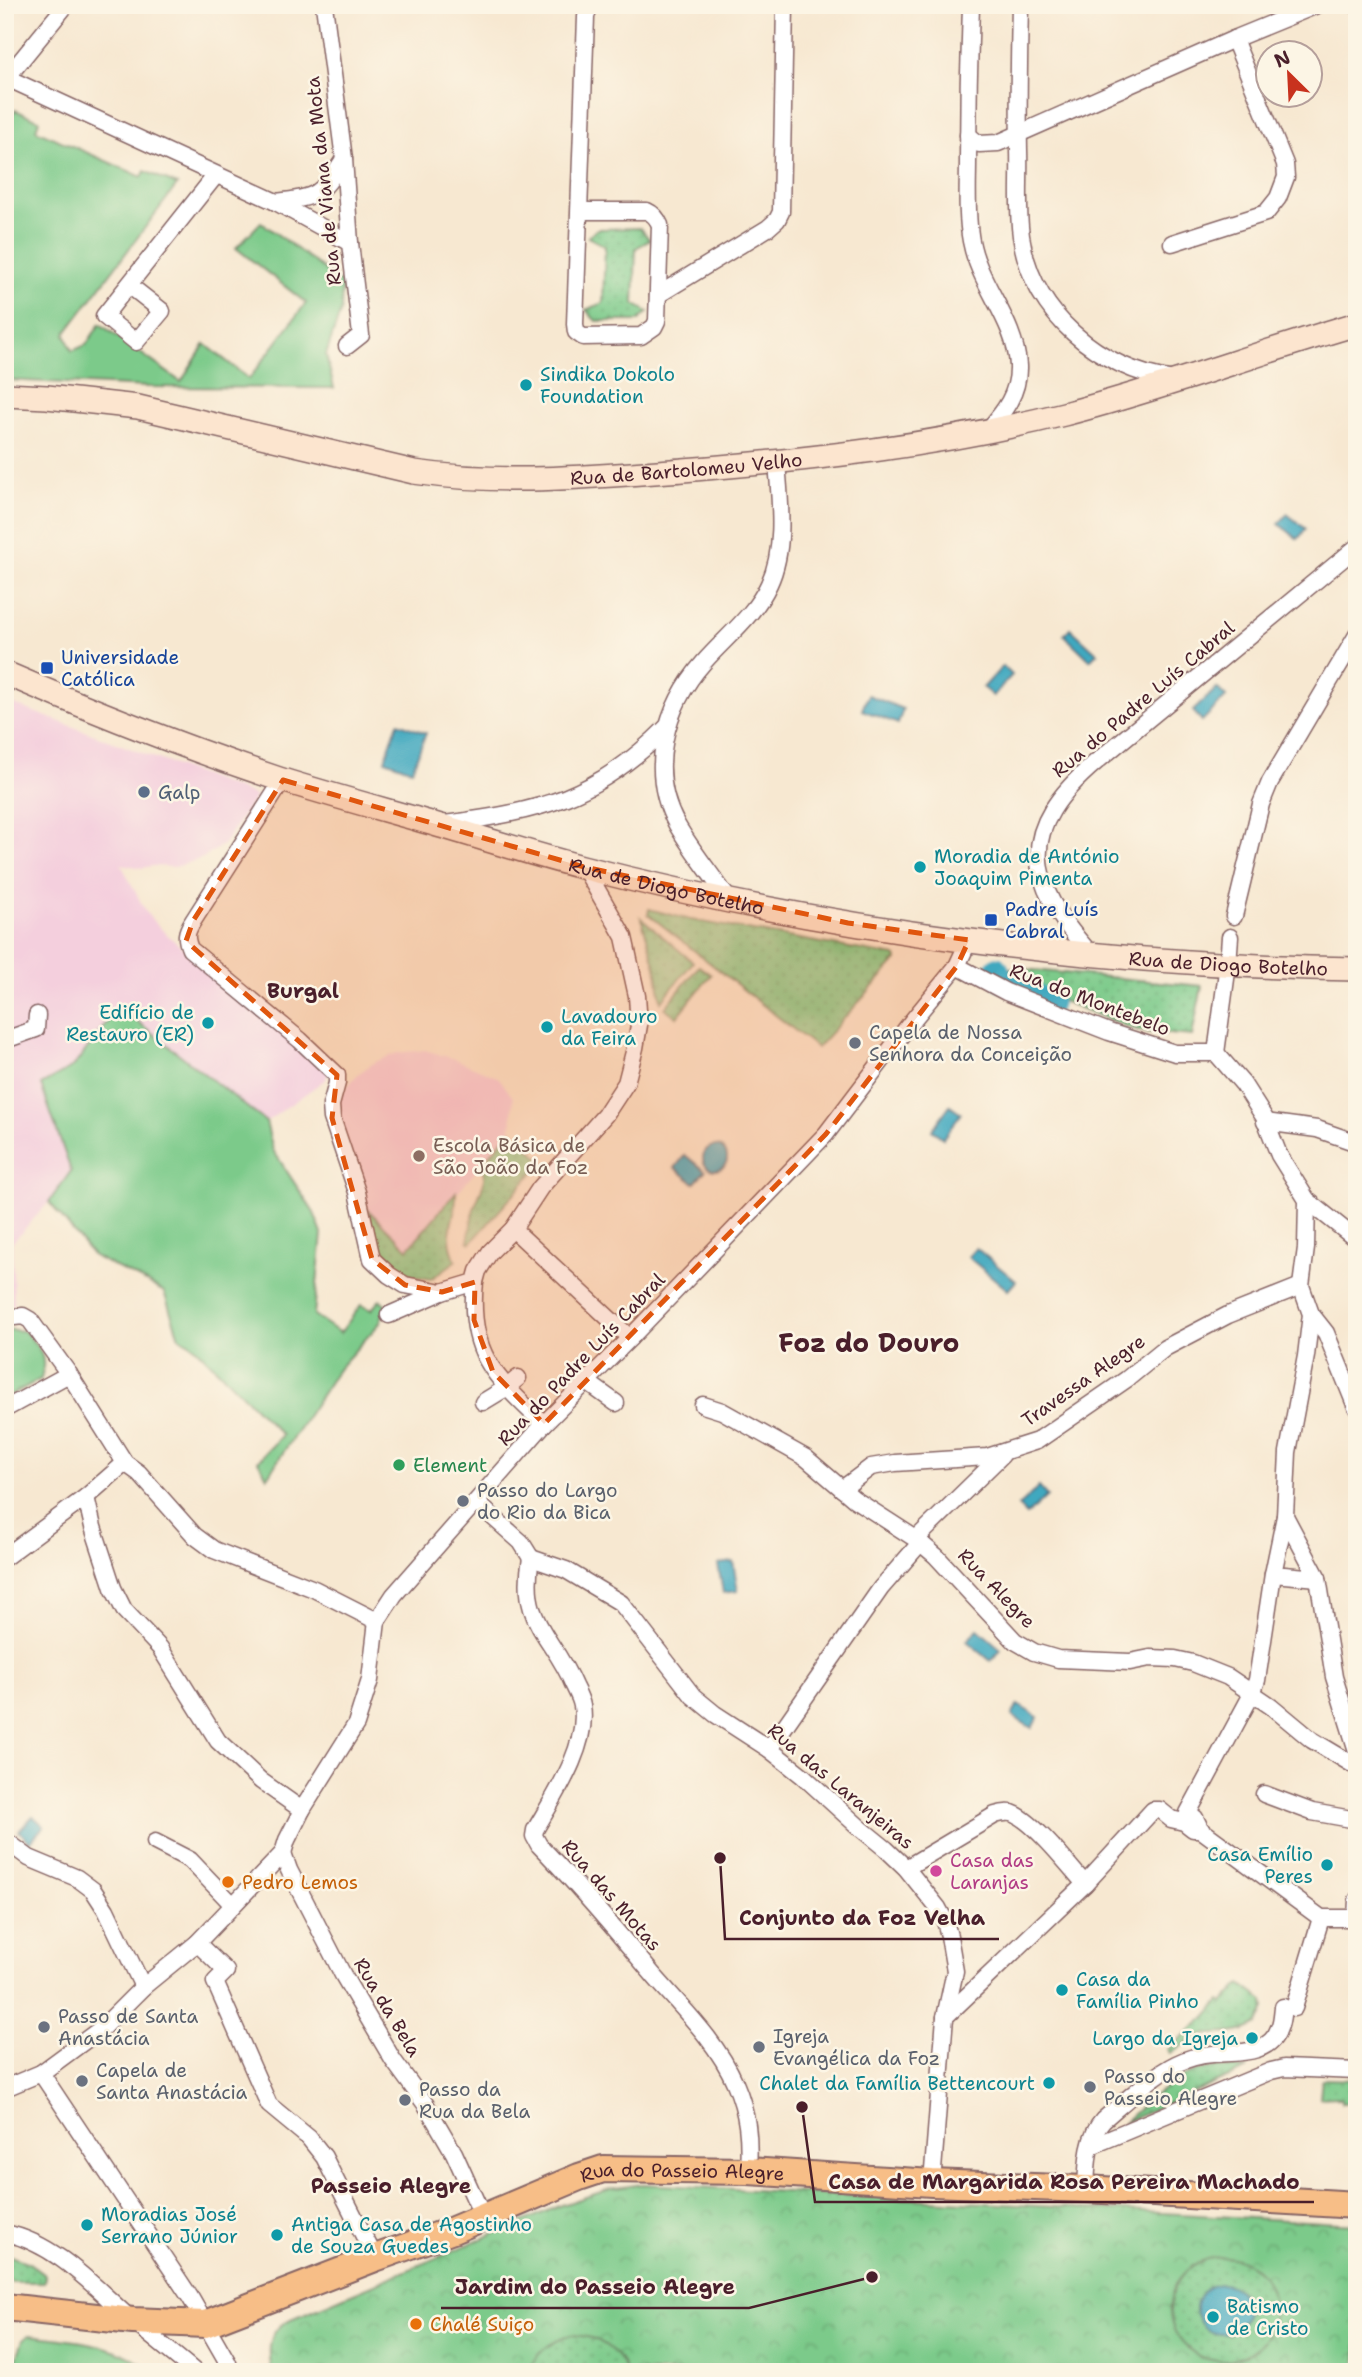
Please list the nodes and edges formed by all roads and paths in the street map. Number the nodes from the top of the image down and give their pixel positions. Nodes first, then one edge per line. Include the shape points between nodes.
1 (66, 5) edge
2 (324, 5) edge
3 (592, 5) edge
4 (785, 5) edge
5 (971, 5) edge
6 (1020, 5) edge
7 (1317, 5) edge
8 (1234, 38) junction
9 (6, 78) edge
10 (1019, 133) junction
11 (968, 135) junction
12 (344, 159) junction
13 (216, 175) junction
14 (276, 202) junction
15 (579, 211) junction
16 (350, 243) junction
17 (1172, 243) dead end
18 (129, 285) dead end
19 (659, 295) junction
20 (1357, 324) edge
21 (347, 346) dead end
22 (1176, 380) junction
23 (5, 395) edge
24 (987, 431) junction
25 (777, 463) junction
26 (1357, 547) edge
27 (1357, 635) edge
28 (5, 673) edge
29 (667, 727) junction
30 (283, 780) junction
31 (438, 825) junction
32 (583, 867) junction
33 (729, 900) junction
34 (1234, 916) dead end
35 (1230, 937) dead end
36 (969, 940) junction
37 (1090, 953) junction
38 (1228, 964) junction
39 (957, 966) junction
40 (1357, 969) edge
41 (37, 1015) dead end
42 (5, 1040) edge
43 (1216, 1054) junction
44 (1265, 1122) junction
45 (1357, 1143) edge
46 (1307, 1200) junction
47 (513, 1229) junction
48 (1357, 1240) edge
49 (474, 1282) junction
50 (1301, 1286) junction
51 (442, 1292) junction
52 (1311, 1314) junction
53 (389, 1315) dead end
54 (5, 1318) edge
55 (631, 1338) junction
56 (69, 1374) junction
57 (587, 1382) junction
58 (512, 1383) junction
59 (483, 1402) dead end
60 (616, 1403) dead end
61 (703, 1405) dead end
62 (1356, 1407) edge
63 (5, 1409) edge
64 (544, 1424) junction
65 (1004, 1452) junction
66 (124, 1463) junction
67 (842, 1489) junction
68 (86, 1497) junction
69 (476, 1502) junction
70 (1285, 1516) junction
71 (918, 1541) junction
72 (5, 1557) edge
73 (531, 1558) junction
74 (1273, 1574) junction
75 (1318, 1578) junction
76 (377, 1621) junction
77 (1252, 1694) junction
78 (769, 1749) junction
79 (1357, 1751) edge
80 (1357, 1767) edge
81 (1264, 1794) dead end
82 (302, 1810) junction
83 (1357, 1820) edge
84 (1200, 1829) junction
85 (5, 1840) edge
86 (155, 1842) dead end
87 (283, 1853) junction
88 (906, 1868) junction
89 (1085, 1884) junction
90 (1357, 1900) edge
91 (233, 1905) junction
92 (1321, 1918) junction
93 (1356, 1918) edge
94 (197, 1943) junction
95 (143, 1987) junction
96 (945, 2017) junction
97 (1357, 2071) edge
98 (41, 2073) junction
99 (8, 2080) edge
100 (1091, 2146) junction
101 (748, 2171) junction
102 (932, 2183) junction
103 (1086, 2189) junction
104 (1357, 2205) edge
105 (483, 2217) junction
106 (5, 2233) edge
107 (375, 2258) junction
108 (5, 2308) edge
109 (133, 2321) junction
110 (205, 2324) junction
111 (195, 2372) edge
112 (230, 2372) edge

1 - 9 street
2 - 12 street, Rua de Viana da Mota
3 - 15 street via 586,17
4 - 19 street via 781,212 768,228
5 - 11 street
6 - 10 street
7 - 8 street
8 - 10 street
8 - 17 street via 1285,164 1286,177 1266,213
9 - 13 street
10 - 11 street via 998,143 979,144
10 - 22 street via 1021,236 1045,300 1068,329 1096,351 1134,372
11 - 24 street via 971,241 979,273 1011,334 1018,367 1006,411
12 - 14 street via 326,187 310,198
12 - 16 street, Rua de Viana da Mota
13 - 14 street
13 - 18 street
14 - 16 street
15 - 19 street via 653,213 660,225
15 - 19 street via 576,332 583,337 641,336 657,321
16 - 21 street, Rua de Viana da Mota via 361,335
20 - 22 main road, Rua de Bartolomeu Velho
22 - 24 main road, Rua de Bartolomeu Velho
23 - 25 main road, Rua de Bartolomeu Velho via 138,407 448,477 597,477
24 - 25 main road, Rua de Bartolomeu Velho
25 - 29 street via 781,538 770,584 742,623 693,674
26 - 37 street, Rua do Padre Luís Cabral via 1096,762 1057,801 1041,838 1038,867 1055,911
27 - 34 street via 1270,782
28 - 30 main road, Rua de Diogo Botelho
29 - 31 street via 620,768 586,789 529,810
29 - 33 street via 661,760 668,807
30 - 31 main road, Rua de Diogo Botelho
30 - 51 street via 186,933 190,949 337,1075 332,1118 357,1192 372,1259 405,1285
31 - 32 main road, Rua de Diogo Botelho
32 - 33 main road, Rua de Diogo Botelho
32 - 47 street via 624,937 637,996 635,1048 626,1083 605,1115 540,1188
33 - 36 main road, Rua de Diogo Botelho
35 - 38 street
36 - 37 main road, Rua de Diogo Botelho
36 - 39 street, Rua do Padre Luís Cabral
37 - 38 main road, Rua de Diogo Botelho
38 - 40 main road, Rua de Diogo Botelho
38 - 43 street
39 - 43 street, Rua do Montebelo via 1006,992 1109,1032 1175,1053
39 - 55 street, Rua do Padre Luís Cabral via 827,1133
41 - 42 street via 36,1029
43 - 44 street via 1242,1084
44 - 45 street via 1317,1129
44 - 46 street
46 - 48 street
46 - 50 street
47 - 49 street via 489,1252
47 - 55 street
49 - 51 street
49 - 58 street via 472,1303 484,1355
50 - 52 street
50 - 65 street, Travessa Alegre via 1228,1315 1165,1348 1037,1441
51 - 53 street
52 - 62 street via 1326,1332
52 - 70 street via 1288,1452
54 - 56 street via 30,1320
55 - 57 street, Rua do Padre Luís Cabral
56 - 63 street
56 - 66 street
57 - 60 street
57 - 64 street, Rua do Padre Luís Cabral
58 - 59 street
58 - 64 street
61 - 67 street, Rua Alegre via 806,1458
64 - 69 street, Rua do Padre Luís Cabral
65 - 67 street, Travessa Alegre via 870,1467
65 - 71 street
66 - 68 street
66 - 76 street via 214,1550 314,1589
67 - 71 street, Rua Alegre
68 - 72 street
68 - 82 street via 124,1610 160,1648 218,1741 261,1781
69 - 73 street via 521,1542
69 - 76 street, Rua do Padre Luís Cabral via 394,1595
70 - 74 street
70 - 75 street
71 - 77 street, Rua Alegre via 1015,1641 1034,1652 1058,1659 1175,1659 1213,1670
71 - 78 street
73 - 78 street, Rua das Laranjeiras via 566,1570 613,1596 693,1696
73 - 101 street, Rua das Motas via 527,1581 531,1611 582,1704 575,1751 534,1836 726,2064 747,2116
74 - 75 street
74 - 77 street
75 - 79 street via 1334,1677
76 - 82 street, Rua do Padre Luís Cabral via 370,1680 356,1724
77 - 80 street, Rua Alegre via 1312,1740
77 - 84 street via 1188,1813
78 - 88 street, Rua das Laranjeiras
81 - 83 street via 1312,1812
82 - 87 street, Rua do Padre Luís Cabral
84 - 89 street via 1153,1810
84 - 92 street
85 - 95 street via 29,1858 77,1878 93,1890
86 - 91 street via 190,1860
87 - 91 street, Rua do Padre Luís Cabral
87 - 105 street, Rua da Bela via 343,1975 435,2120
88 - 89 street via 986,1820 1008,1812 1041,1836
88 - 96 street, Rua das Laranjeiras via 938,1908 947,1929 955,1971
89 - 96 street
90 - 93 street
91 - 94 street, Rua do Padre Luís Cabral
92 - 93 street
92 - 100 street via 1289,2008 1272,2041 1240,2053 1192,2057 1169,2068 1103,2120
94 - 95 street, Rua do Padre Luís Cabral
94 - 107 street via 226,1971 215,1982 269,2105 309,2138 324,2157
95 - 98 street, Rua do Padre Luís Cabral via 102,2028
96 - 102 street, Rua das Laranjeiras
97 - 100 street via 1271,2071
98 - 99 street, Rua do Padre Luís Cabral
98 - 110 street
100 - 103 street
101 - 102 main road, Rua do Passeio Alegre
101 - 105 main road, Rua do Passeio Alegre via 603,2169
102 - 103 main road, Rua do Passeio Alegre
103 - 104 main road, Rua do Passeio Alegre
105 - 107 main road, Rua do Passeio Alegre
106 - 109 street via 43,2247
107 - 110 main road, Rua do Passeio Alegre
108 - 109 main road
109 - 110 main road
109 - 111 street
110 - 112 street

